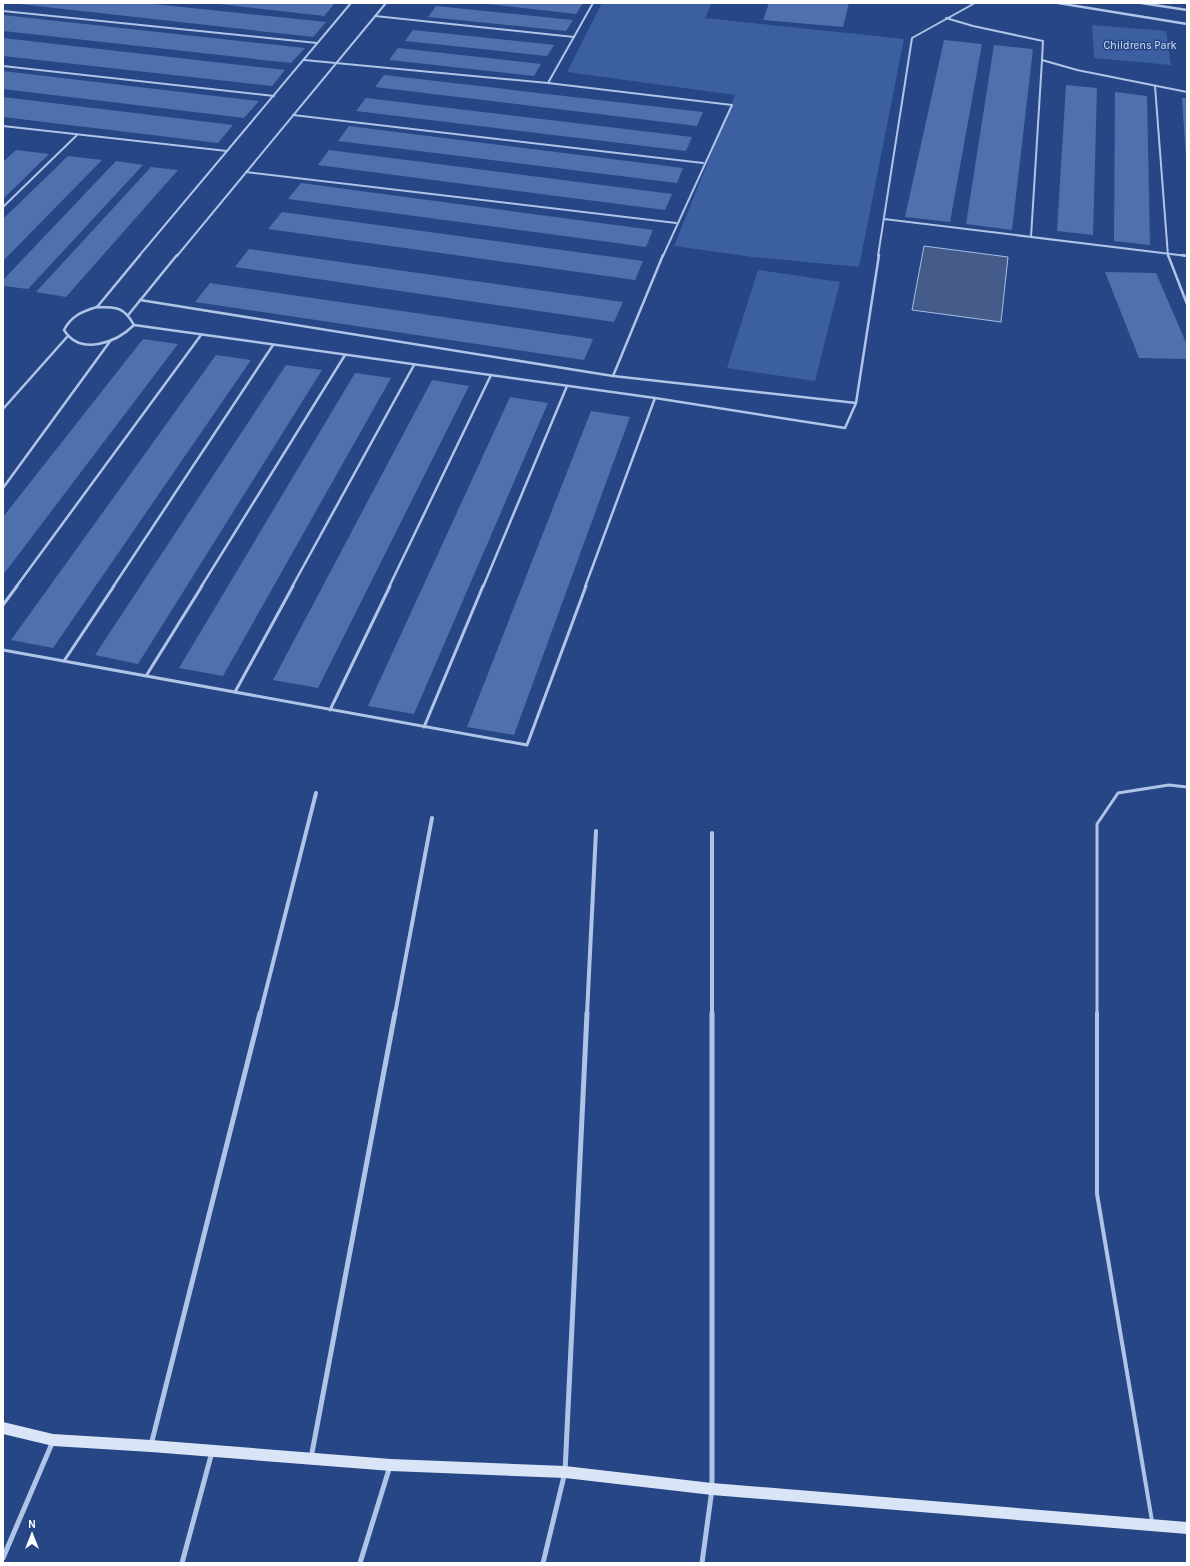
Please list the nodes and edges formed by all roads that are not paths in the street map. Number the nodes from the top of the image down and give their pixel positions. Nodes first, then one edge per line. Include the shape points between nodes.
1 (351, 3) edge
2 (386, 3) edge
3 (593, 3) edge
4 (975, 3) edge
5 (1058, 3) edge
6 (1141, 3) edge
7 (1187, 10) edge
8 (3, 11) edge
9 (374, 16) junction
10 (946, 18) junction
11 (1187, 24) edge
12 (574, 37) junction
13 (317, 43) junction
14 (304, 60) junction
15 (1042, 60) junction
16 (335, 64) junction
17 (3, 66) edge
18 (548, 83) junction
19 (1154, 86) junction
20 (1187, 92) edge
21 (274, 96) junction
22 (293, 115) junction
23 (3, 126) edge
24 (77, 135) junction
25 (227, 151) junction
26 (703, 163) junction
27 (246, 172) junction
28 (3, 207) edge
29 (884, 218) junction
30 (676, 223) junction
31 (1031, 237) junction
32 (1166, 254) junction
33 (1187, 256) edge
34 (140, 300) junction
35 (1187, 304) edge
36 (97, 307) junction
37 (128, 314) junction
38 (134, 326) junction
39 (201, 335) junction
40 (67, 337) junction
41 (111, 340) junction
42 (273, 345) junction
43 (345, 355) junction
44 (414, 365) junction
45 (491, 375) junction
46 (613, 376) junction
47 (567, 386) junction
48 (655, 398) junction
49 (856, 403) junction
50 (3, 409) edge
51 (3, 488) edge
52 (3, 605) edge
53 (3, 650) edge
54 (64, 661) junction
55 (146, 676) junction
56 (235, 692) junction
57 (330, 710) junction
58 (424, 727) junction
59 (1187, 787) edge
60 (316, 793) dead end
61 (432, 818) dead end
62 (596, 831) dead end
63 (712, 833) dead end
64 (3, 1428) edge
65 (53, 1440) junction
66 (151, 1446) junction
67 (212, 1452) junction
68 (311, 1458) junction
69 (391, 1465) junction
70 (565, 1472) junction
71 (712, 1489) junction
72 (1153, 1525) junction
73 (1187, 1528) edge
74 (3, 1558) edge
75 (182, 1563) edge
76 (360, 1563) edge
77 (543, 1563) edge
78 (702, 1563) edge

1 - 13 lane
2 - 9 lane
3 - 12 lane
4 - 10 lane
5 - 11 street
6 - 7 street
8 - 13 lane
9 - 12 lane
9 - 16 lane
10 - 15 lane via 1043,41
10 - 29 lane via 912,38
12 - 18 lane
13 - 14 lane
14 - 16 lane
14 - 21 lane
15 - 19 lane
15 - 31 lane
16 - 18 lane
16 - 22 lane
17 - 21 lane
18 - 26 lane via 732,105
19 - 20 lane
19 - 32 lane
21 - 25 lane
22 - 26 lane
22 - 27 lane
23 - 24 lane
24 - 25 lane
24 - 28 lane
25 - 36 lane
26 - 30 lane
27 - 30 lane
27 - 34 lane
29 - 31 lane
29 - 49 lane
30 - 46 lane
31 - 32 lane
32 - 33 lane
32 - 35 lane
34 - 37 lane
34 - 46 lane
36 - 37 lane via 121,309
36 - 40 lane via 70,319 64,330
37 - 38 lane
38 - 39 lane
38 - 41 lane
39 - 42 lane
39 - 52 lane
40 - 41 lane via 86,344 99,344
40 - 50 lane
41 - 51 lane
42 - 43 lane
42 - 54 lane
43 - 44 lane
43 - 55 lane
44 - 45 lane
44 - 56 lane
45 - 47 lane
45 - 57 lane
46 - 49 lane
47 - 48 lane
47 - 58 lane
48 - 49 lane via 845,428
48 - 58 lane via 527,745
53 - 54 lane
54 - 55 lane
55 - 56 lane
56 - 57 lane
57 - 58 lane
59 - 72 lane via 1169,785 1118,793 1097,824 1097,1194
60 - 66 street
61 - 68 street
62 - 70 street
63 - 71 street
64 - 65 street
65 - 66 street
65 - 74 street
66 - 67 street
67 - 68 street
67 - 75 street
68 - 69 street
69 - 70 street
69 - 76 street
70 - 71 street
70 - 77 street
71 - 72 street
71 - 78 street
72 - 73 street

